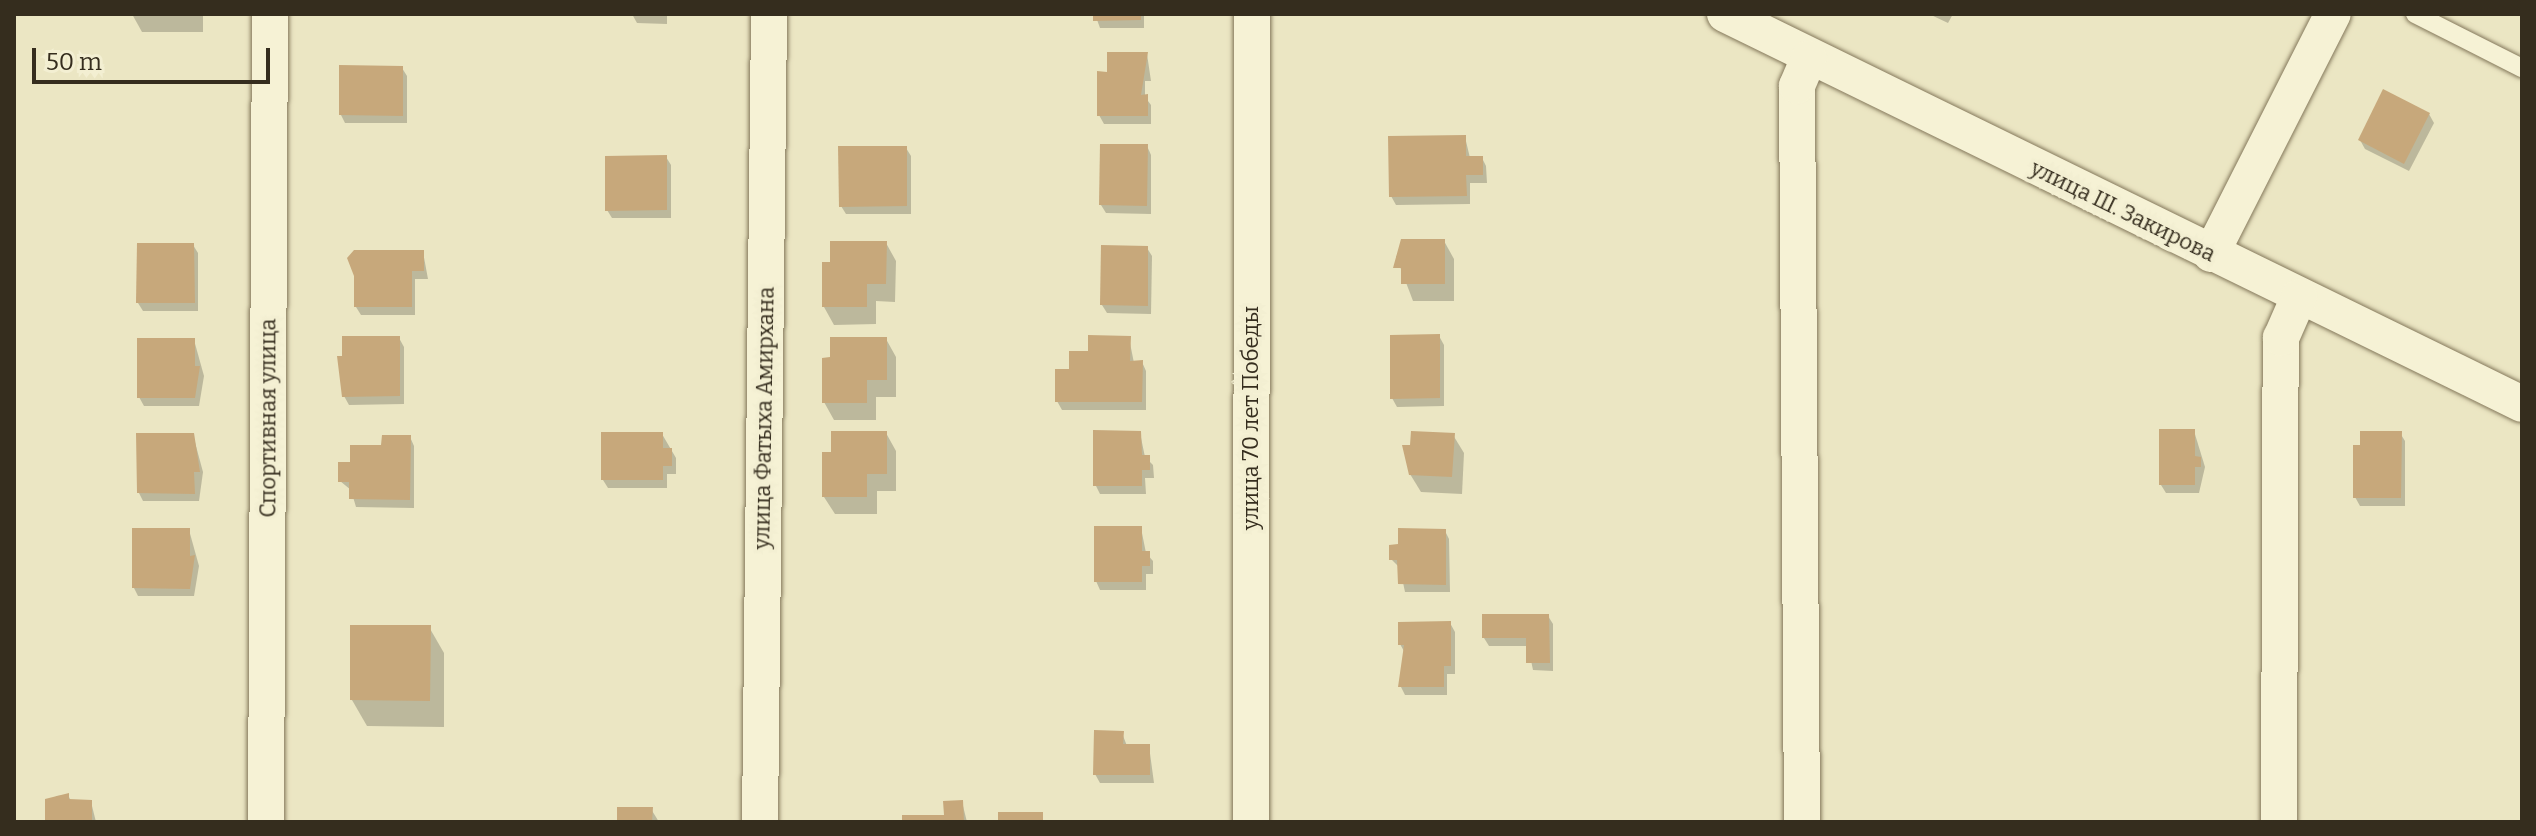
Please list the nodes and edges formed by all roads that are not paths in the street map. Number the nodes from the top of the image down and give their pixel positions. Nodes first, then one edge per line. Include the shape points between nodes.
1 (270, 14) edge
2 (769, 14) edge
3 (1252, 14) edge
4 (1725, 14) edge
5 (2333, 14) edge
6 (2415, 14) edge
7 (1809, 58) junction
8 (2522, 68) edge
9 (2211, 254) junction
10 (2299, 297) junction
11 (2522, 404) edge
12 (266, 822) edge
13 (760, 822) edge
14 (1251, 822) edge
15 (1802, 822) edge
16 (2279, 822) edge

1 - 12 street, Спортивная улица
2 - 13 street, улица Фатыха Амирхана
3 - 14 street, улица 70 лет Победы
4 - 7 street, улица Ш. Закирова
5 - 9 street
6 - 8 lane
7 - 9 street, улица Ш. Закирова
7 - 15 street via 1797,86
9 - 10 street, улица Ш. Закирова
10 - 11 street, улица Ш. Закирова
10 - 16 street via 2281,338

